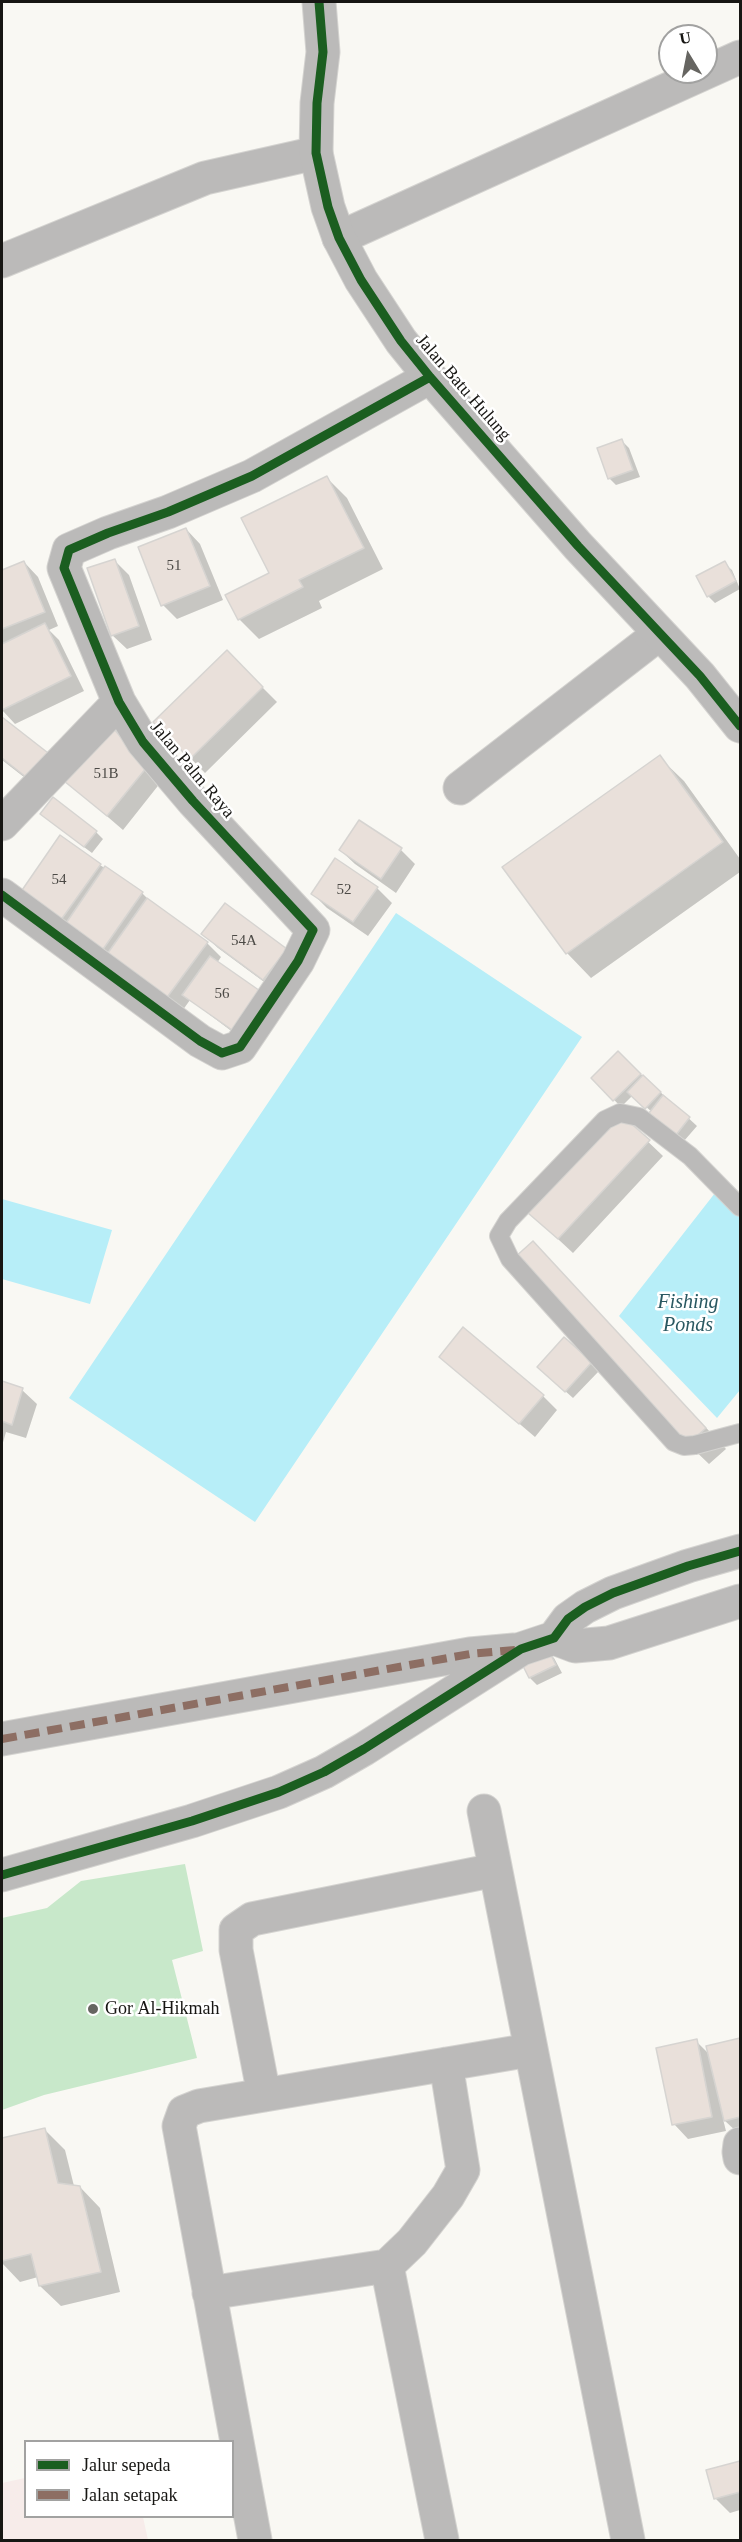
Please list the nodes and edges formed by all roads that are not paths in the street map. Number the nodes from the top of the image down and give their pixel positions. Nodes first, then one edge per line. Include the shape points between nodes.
1 (319, 2) edge
2 (741, 57) edge
3 (316, 153) junction
4 (339, 238) junction
5 (2, 261) edge
6 (430, 377) junction
7 (659, 634) junction
8 (119, 702) junction
9 (741, 726) edge
10 (460, 788) dead end
11 (2, 824) edge
12 (2, 895) edge
13 (741, 1207) edge
14 (741, 1433) edge
15 (741, 1551) edge
16 (741, 1601) edge
17 (554, 1638) junction
18 (521, 1649) junction
19 (2, 1739) edge
20 (484, 1811) dead end
21 (495, 1870) junction
22 (2, 1875) edge
23 (530, 2050) junction
24 (446, 2064) junction
25 (264, 2095) junction
26 (741, 2144) edge
27 (741, 2157) edge
28 (387, 2266) junction
29 (209, 2293) junction
30 (255, 2541) edge
31 (442, 2541) edge
32 (628, 2541) edge

1 - 3 street, Jalan Batu Hulung via 323,52
2 - 4 street
3 - 4 street, Jalan Batu Hulung
3 - 5 street via 206,178
4 - 6 street, Jalan Batu Hulung via 384,317
6 - 7 street, Jalan Batu Hulung
6 - 8 street, Jalan Palm Raya via 252,476 69,550 64,568
7 - 9 street, Jalan Batu Hulung
7 - 10 street
8 - 11 street
8 - 12 street, Jalan Palm Raya via 143,742 193,801 313,930 298,962 240,1047 222,1053 200,1041
13 - 14 lane via 690,1156 639,1117 620,1113 605,1120 508,1221 499,1236 510,1259 674,1442 696,1445
15 - 17 street via 614,1593 568,1619
16 - 17 street via 609,1643 575,1646
17 - 18 street
18 - 19 street via 470,1654
18 - 22 street via 364,1749 279,1792
20 - 21 street
21 - 23 street
21 - 25 street via 252,1919 236,1930 236,1950
23 - 24 street
23 - 32 street
24 - 25 street
24 - 28 street via 463,2170 432,2218
25 - 29 street via 199,2106 184,2112 179,2126
26 - 27 street
28 - 29 street
28 - 31 street
29 - 30 street

